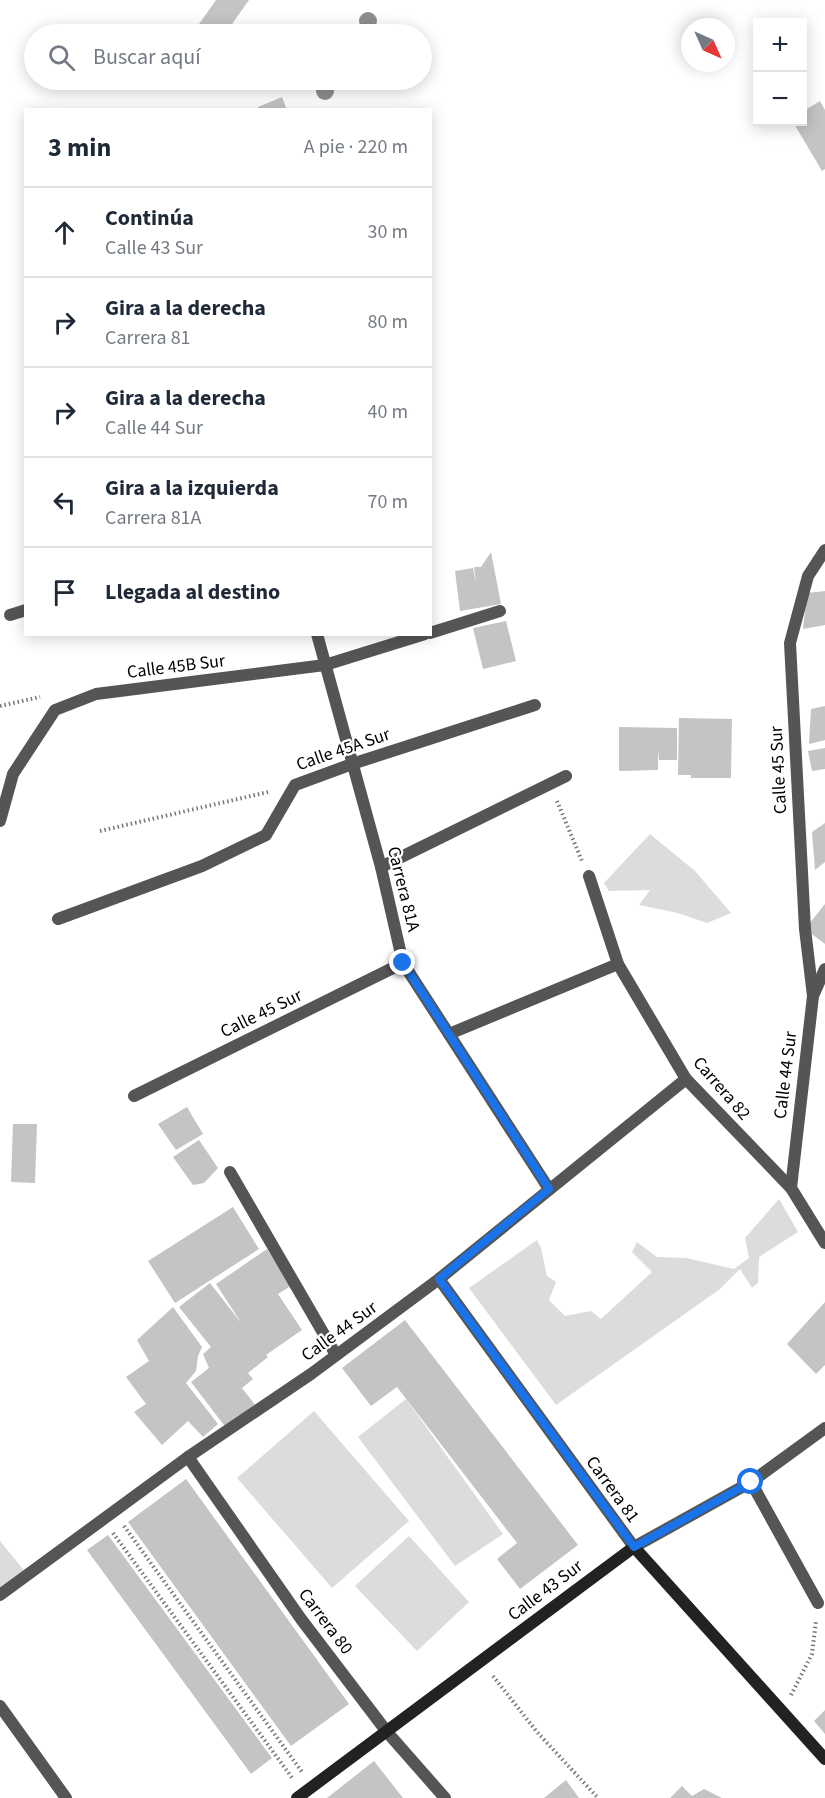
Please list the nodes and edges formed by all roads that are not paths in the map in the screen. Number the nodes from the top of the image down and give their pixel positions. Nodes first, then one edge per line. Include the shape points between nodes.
1 (825, 550) edge
2 (24, 611) edge
3 (500, 611) dead end
4 (10, 615) dead end
5 (432, 632) edge
6 (318, 636) edge
7 (419, 636) edge
8 (325, 665) junction
9 (535, 705) dead end
10 (352, 764) junction
11 (566, 776) dead end
12 (0, 821) edge
13 (381, 867) junction
14 (589, 876) road end
15 (58, 919) dead end
16 (403, 963) junction
17 (618, 964) junction
18 (825, 969) edge
19 (813, 996) junction
20 (449, 1034) junction
21 (686, 1079) junction
22 (134, 1096) dead end
23 (230, 1172) dead end
24 (790, 1188) junction
25 (549, 1189) junction
26 (825, 1243) edge
27 (439, 1279) junction
28 (336, 1355) junction
29 (825, 1428) edge
30 (188, 1457) junction
31 (751, 1482) junction
32 (634, 1547) junction
33 (0, 1595) edge
34 (818, 1603) road end
35 (0, 1707) edge
36 (387, 1732) junction
37 (825, 1759) edge
38 (66, 1798) edge
39 (297, 1798) edge
40 (445, 1798) edge

1 - 19 street, Calle 45 Sur via 808,576 790,642 805,929
2 - 4 street
3 - 5 street
6 - 8 street, Carrera 81A
7 - 8 street, Calle 45B Sur
8 - 10 street, Carrera 81A
8 - 12 street, Calle 45B Sur via 96,694 55,710 13,774
9 - 10 street, Calle 45A Sur
10 - 13 street, Carrera 81A
10 - 15 street, Calle 45A Sur via 295,785 266,835 202,866
11 - 13 street
13 - 16 street, Carrera 81A
14 - 17 street, Carrera 82
16 - 20 street, Carrera 81A
16 - 22 street, Calle 45 Sur
17 - 20 street
17 - 21 street, Carrera 82
18 - 19 street, Calle 44 Sur
19 - 24 street, Calle 44 Sur
20 - 25 street, Carrera 81A
21 - 24 street, Carrera 82
21 - 25 street, Calle 44 Sur
23 - 28 street
24 - 26 street, Carrera 82
25 - 27 street, Calle 44 Sur
27 - 28 street, Calle 44 Sur
27 - 32 street, Carrera 81
28 - 30 street, Calle 44 Sur
29 - 31 street, Calle 43 Sur
30 - 33 street, Calle 44 Sur
30 - 36 street, Carrera 80 via 300,1619
31 - 32 street, Calle 43 Sur
31 - 34 street
32 - 36 main road, Calle 43 Sur
32 - 37 main road, Carrera 81
35 - 38 street
36 - 39 main road, Calle 43 Sur
36 - 40 street, Carrera 80

